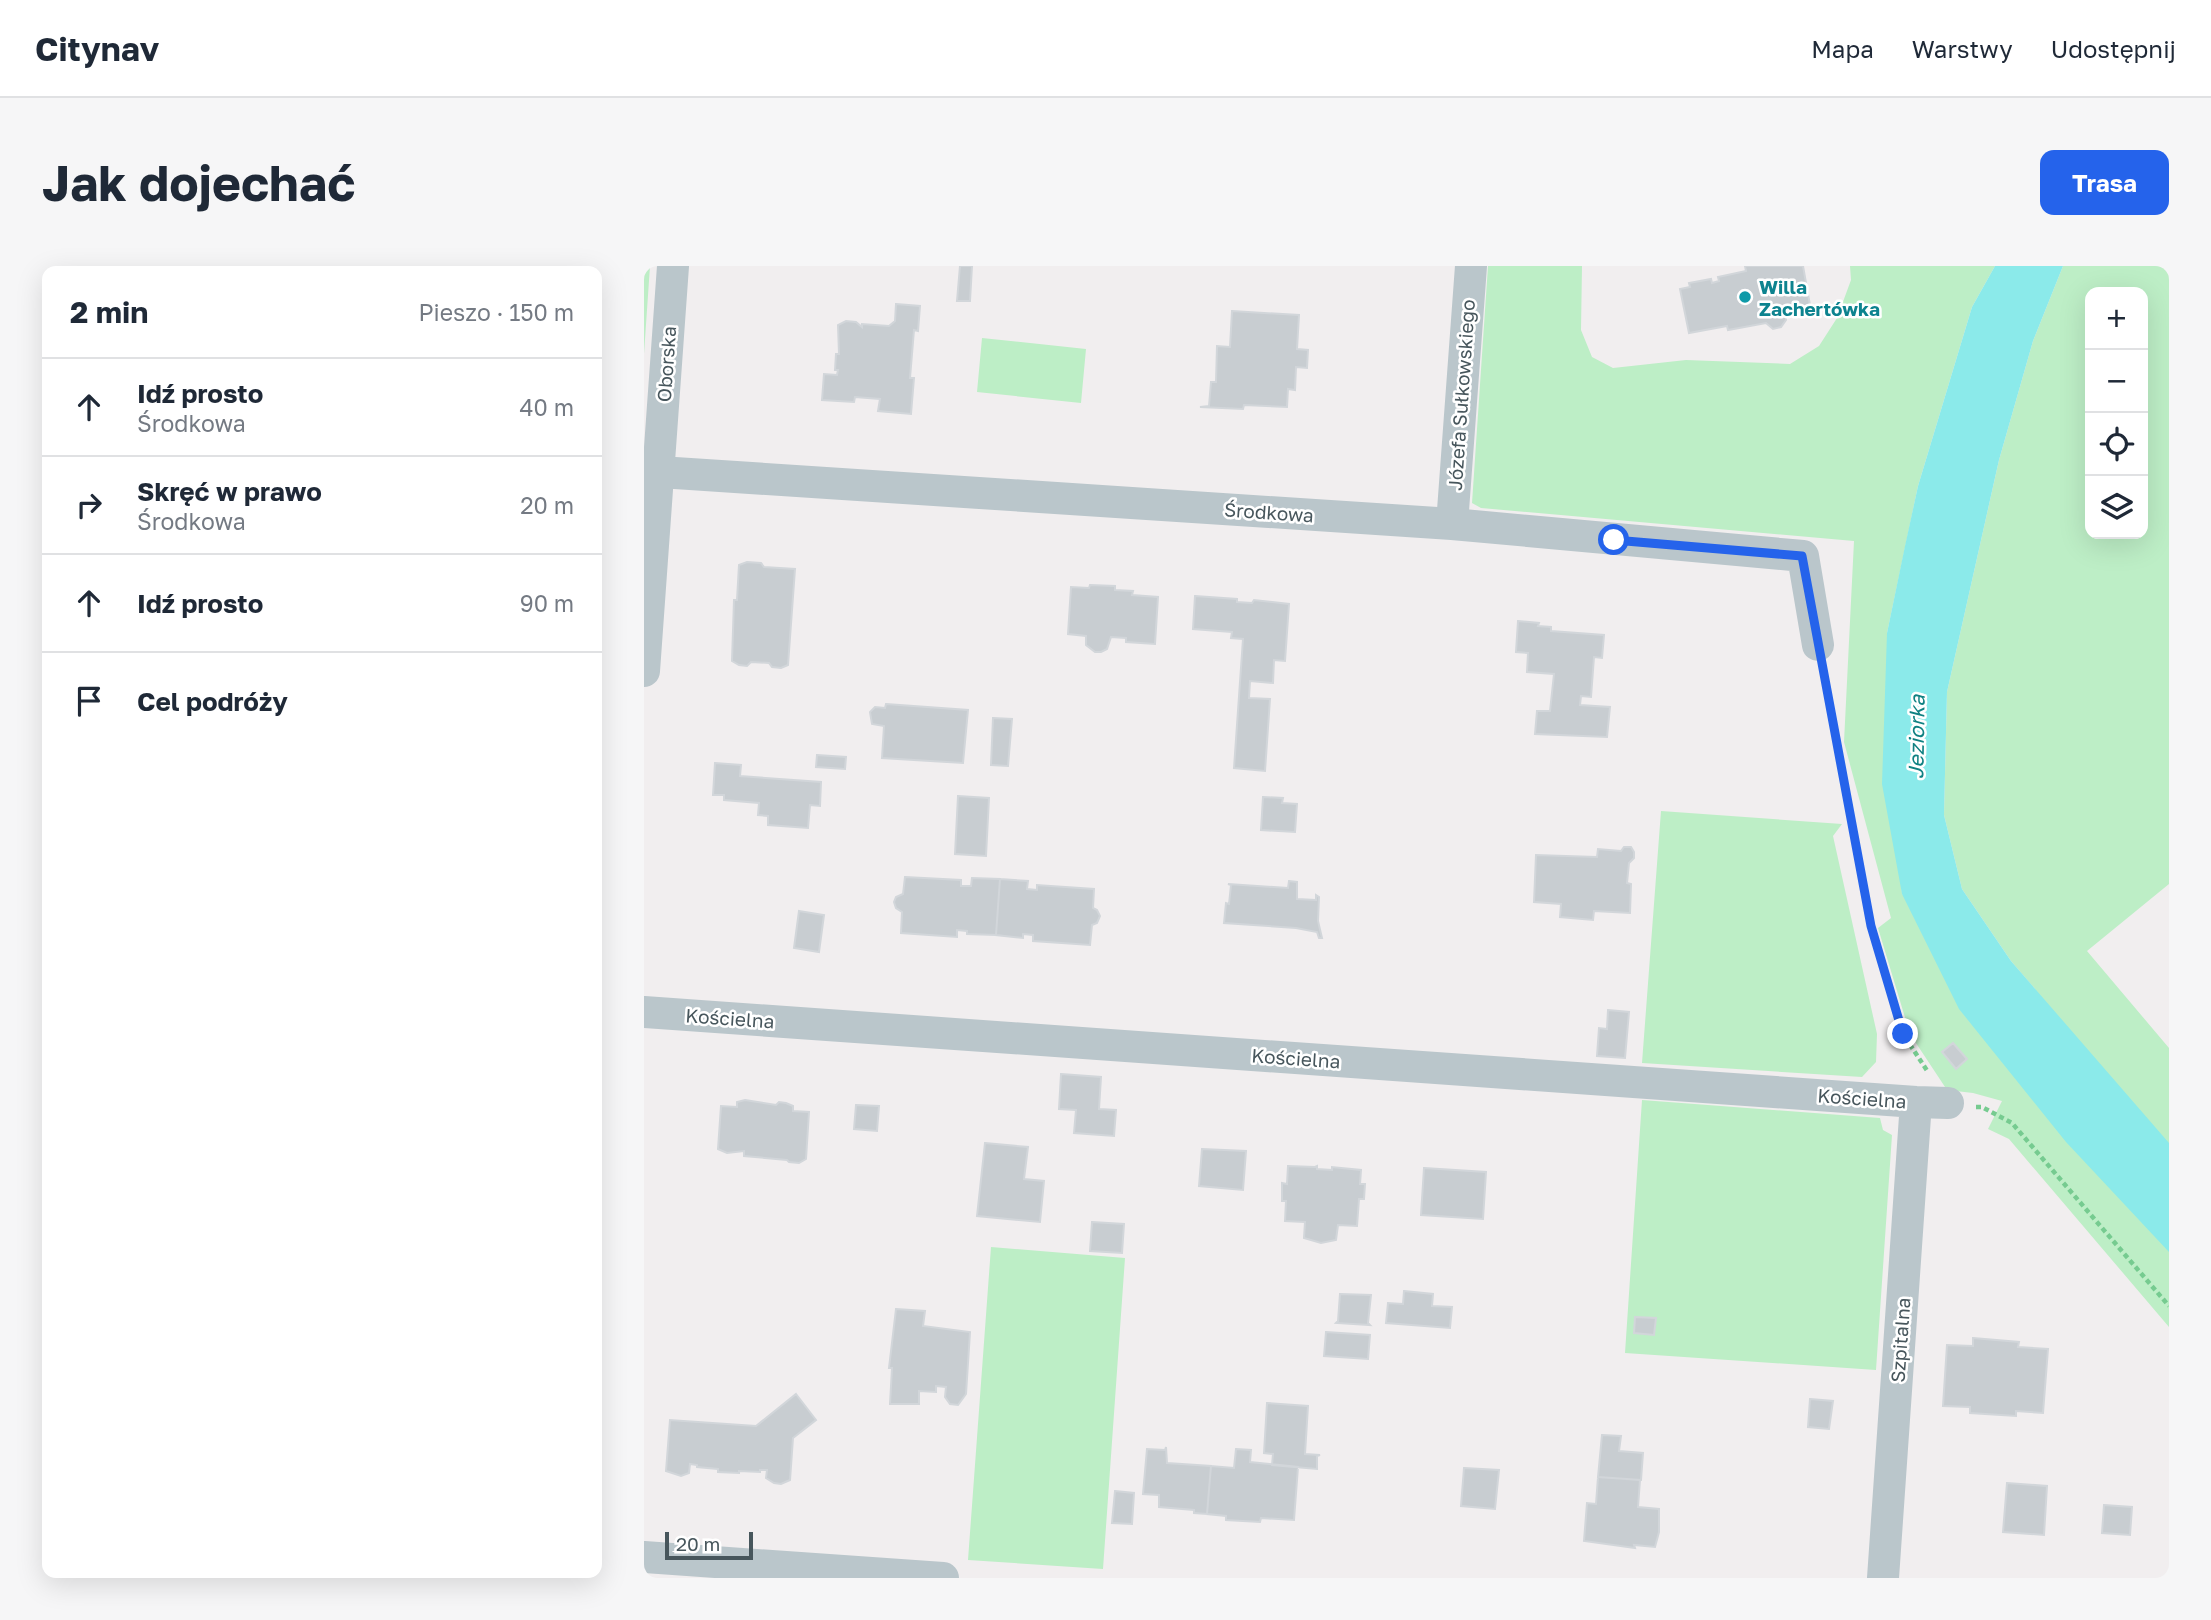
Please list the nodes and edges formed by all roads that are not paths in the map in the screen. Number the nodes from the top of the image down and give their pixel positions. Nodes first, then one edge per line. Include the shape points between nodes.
1 (673, 266) edge
2 (1471, 266) edge
3 (651, 472) edge
4 (1452, 524) junction
5 (1818, 645) road end
6 (644, 671) edge
7 (644, 1012) edge
8 (1916, 1102) junction
9 (1948, 1103) road end
10 (644, 1557) edge
11 (943, 1578) edge
12 (1883, 1578) edge

1 - 3 street, Oborska
2 - 4 street, Józefa Sułkowskiego
3 - 4 street, Środkowa
3 - 6 street, Oborska
4 - 5 street, Środkowa via 1802,556
7 - 8 street, Kościelna
8 - 9 street, Kościelna
8 - 12 street, Szpitalna
10 - 11 street

